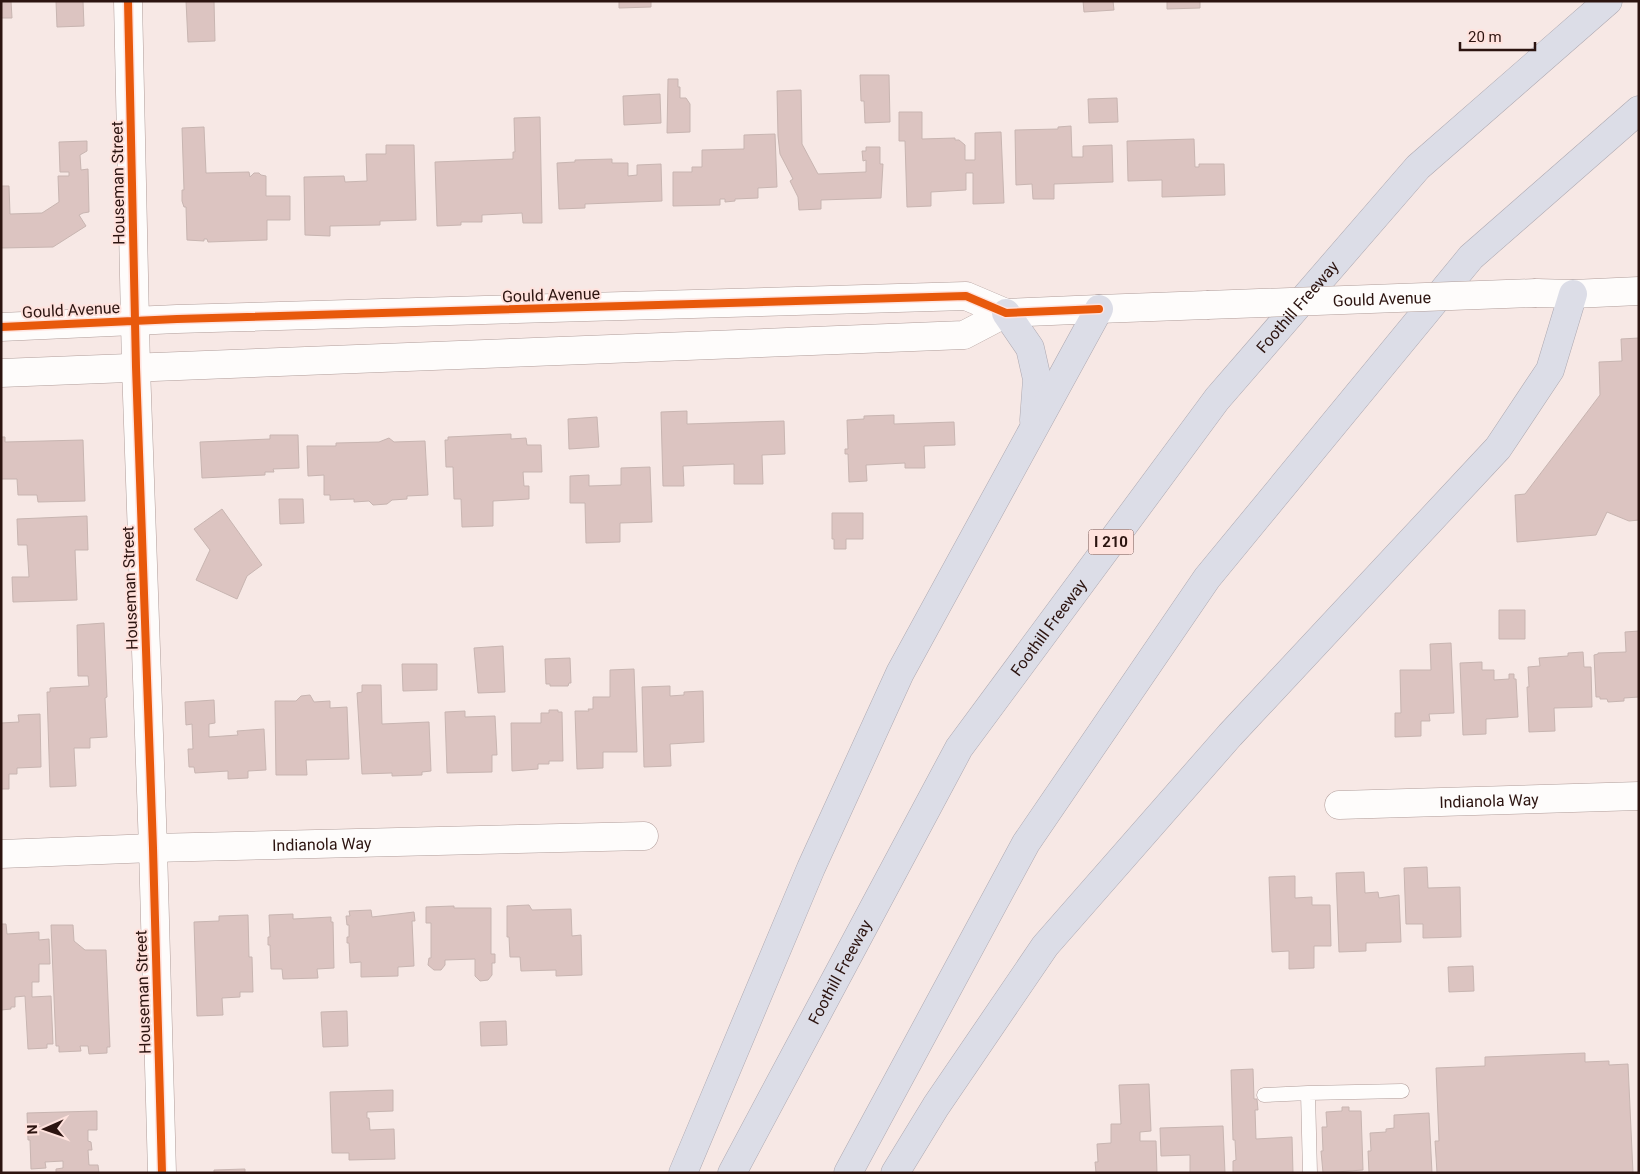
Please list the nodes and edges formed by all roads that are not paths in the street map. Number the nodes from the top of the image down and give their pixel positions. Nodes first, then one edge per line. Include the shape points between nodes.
1 (128, 1) edge
2 (1608, 1) edge
3 (1639, 110) edge
4 (1639, 291) edge
5 (1573, 294) junction
6 (1099, 309) junction
7 (1006, 312) junction
8 (135, 321) junction
9 (1, 327) edge
10 (136, 367) junction
11 (1, 373) edge
12 (1033, 431) junction
13 (1639, 796) edge
14 (1339, 805) dead end
15 (644, 836) dead end
16 (153, 848) junction
17 (1, 854) edge
18 (1402, 1091) dead end
19 (1308, 1093) junction
20 (1264, 1095) dead end
21 (162, 1173) edge
22 (683, 1173) edge
23 (732, 1173) edge
24 (848, 1173) edge
25 (895, 1173) edge
26 (1310, 1173) edge

1 - 8 street, Houseman Street
2 - 23 highway, Foothill Freeway / I 210 via 1418,167 1217,399 959,748
3 - 24 highway via 1471,257 1207,578 1026,843
4 - 5 street, Gould Avenue
5 - 6 street, Gould Avenue, bridge
5 - 25 highway via 1550,370 1498,448 1230,735 1045,946 936,1106
6 - 7 street, Gould Avenue
6 - 12 highway
7 - 8 street, Gould Avenue via 966,296
7 - 10 street, Gould Avenue via 964,335
7 - 12 highway via 1030,348 1037,379
8 - 9 street, Gould Avenue
8 - 10 street, Houseman Street
10 - 11 street, Gould Avenue
10 - 16 street, Houseman Street
12 - 22 highway via 900,673 811,868
13 - 14 street, Indianola Way
15 - 16 street, Indianola Way
16 - 17 street, Indianola Way
16 - 21 street, Houseman Street
18 - 19 lane
19 - 20 lane
19 - 26 lane

